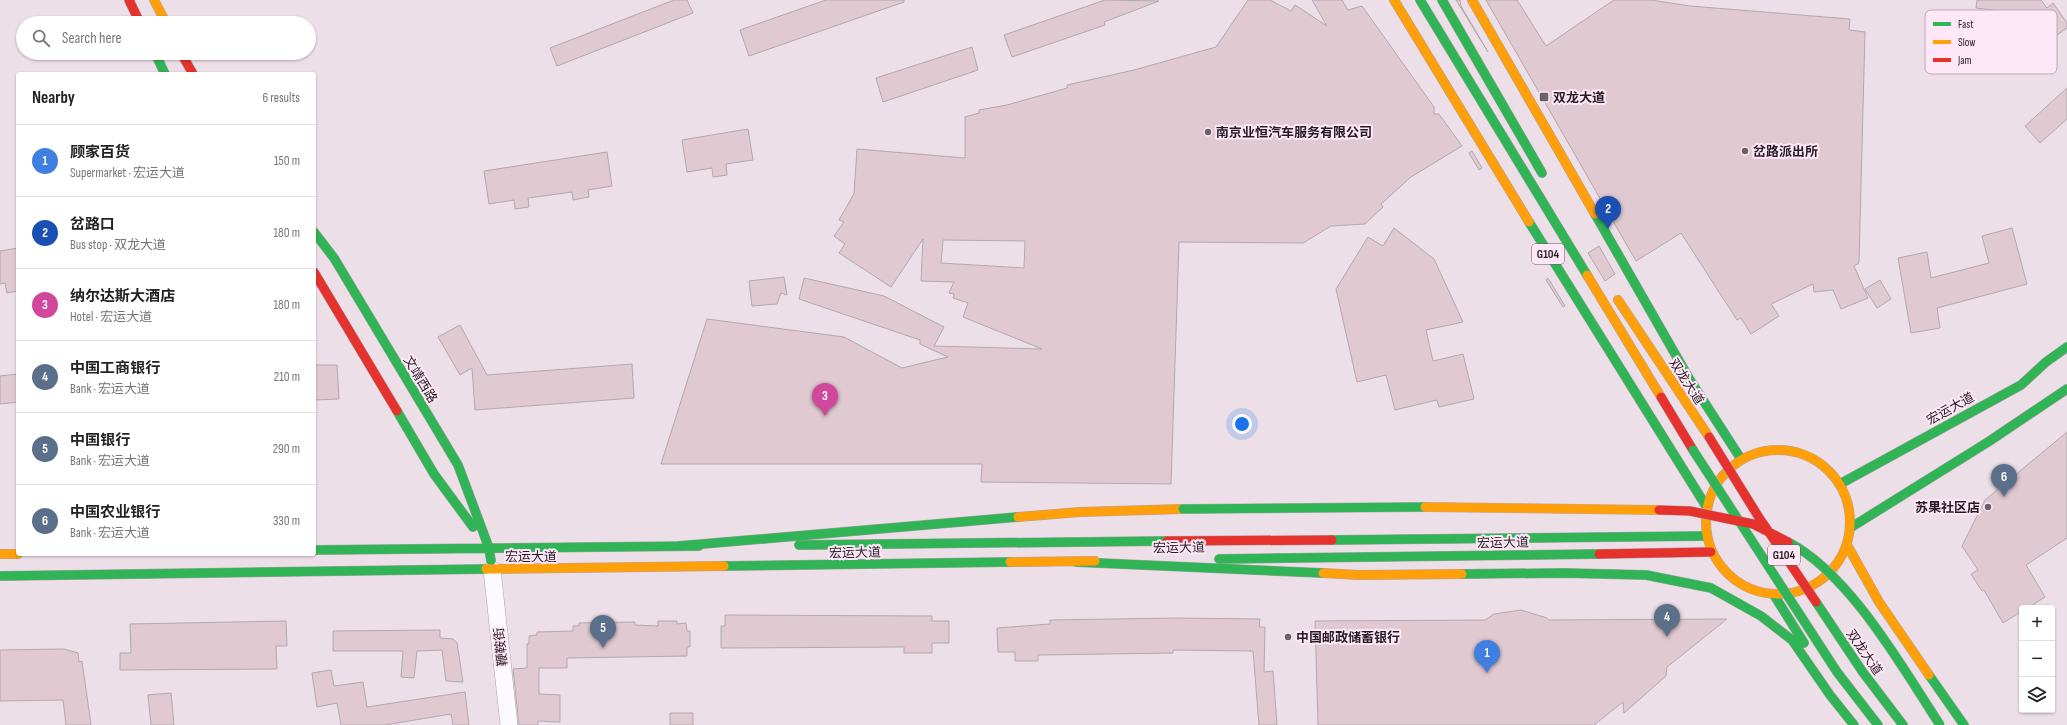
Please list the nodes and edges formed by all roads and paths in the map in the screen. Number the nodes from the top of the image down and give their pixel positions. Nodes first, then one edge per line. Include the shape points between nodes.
1 (129, 0) edge
2 (154, 0) edge
3 (1394, 0) edge
4 (1420, 0) edge
5 (1442, 0) edge
6 (1472, 0) edge
7 (137, 16) edge
8 (162, 16) edge
9 (158, 60) edge
10 (186, 60) edge
11 (164, 72) edge
12 (192, 72) edge
13 (1545, 179) dead end
14 (316, 235) edge
15 (316, 275) edge
16 (1614, 294) dead end
17 (2067, 347) edge
18 (2067, 388) edge
19 (1741, 459) junction
20 (1840, 484) junction
21 (1706, 506) junction
22 (1850, 528) junction
23 (1706, 536) junction
24 (1847, 544) junction
25 (679, 546) junction
26 (489, 548) junction
27 (316, 550) edge
28 (1711, 552) junction
29 (0, 554) edge
30 (16, 554) edge
31 (1076, 562) junction
32 (492, 570) junction
33 (0, 576) edge
34 (1774, 595) junction
35 (509, 725) edge
36 (1855, 725) edge
37 (1878, 725) edge
38 (1903, 725) edge
39 (1940, 725) edge
40 (1964, 725) edge

1 - 7 main road
2 - 8 main road
3 - 21 main road, G104 via 1590,322
4 - 37 main road, G104, bridge via 1693,450 1837,672
5 - 13 main road
6 - 19 main road, 双龙大道 via 1686,373
9 - 11 main road
10 - 12 main road
14 - 26 main road, 文靖西路 via 334,258 458,465
15 - 26 main road, 文靖西路 via 434,474
16 - 38 main road, 双龙大道 / G104, bridge via 1762,522 1862,671
17 - 20 main road, 宏运大道 via 2021,385
18 - 22 main road via 1988,442
19 - 20 main road via 1759,452 1782,450 1805,455 1824,466
19 - 21 main road via 1725,472 1714,487
20 - 22 main road via 1849,505
21 - 23 main road
22 - 24 main road
23 - 25 main road, 宏运大道
23 - 28 main road
24 - 34 main road via 1836,565 1819,582 1798,592
24 - 40 main road via 1879,602
25 - 26 main road, 宏运大道
25 - 39 main road, bridge via 1080,512 1384,507 1614,508 1690,511 1753,524 1798,546 1836,579 1871,621
26 - 27 main road, 宏运大道
26 - 32 main road, 文靖西路
28 - 31 main road, 宏运大道
28 - 34 main road via 1719,566 1735,581 1754,591
29 - 30 main road
31 - 32 main road, 宏运大道
31 - 36 main road via 1358,575 1564,572 1646,575 1711,588 1761,616 1792,640 1830,695
32 - 33 main road, 宏运大道
32 - 35 street, 鞭鞍街
34 - 36 main road

